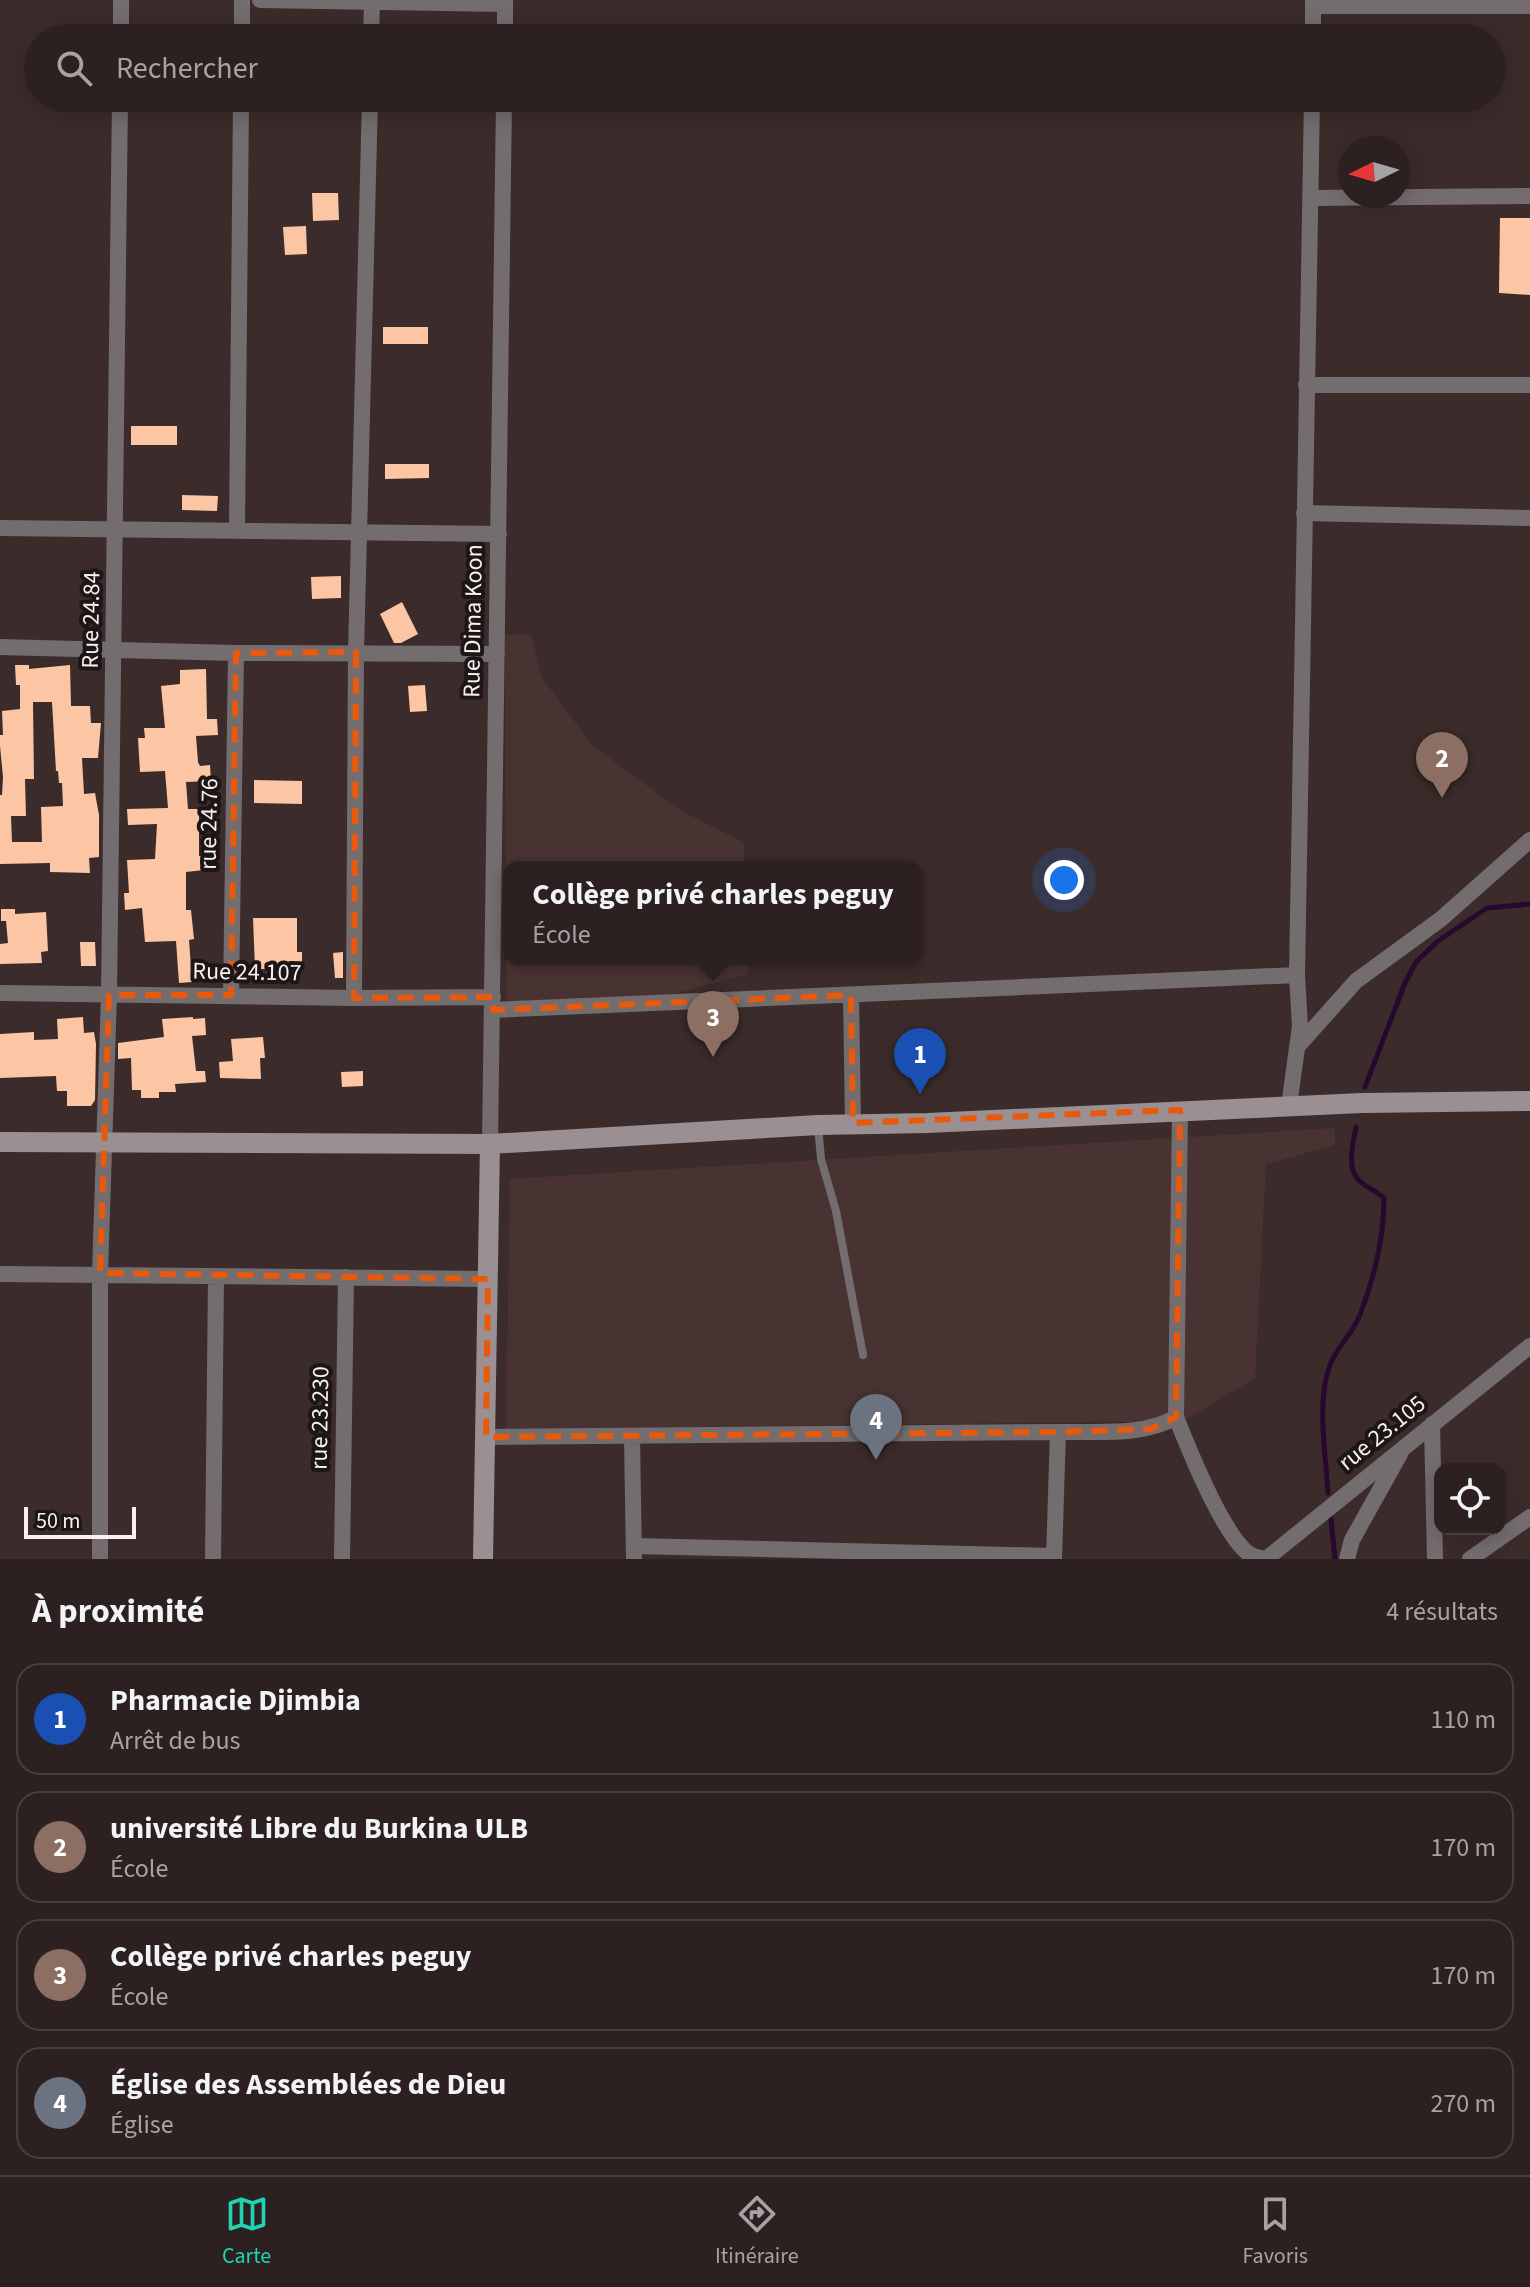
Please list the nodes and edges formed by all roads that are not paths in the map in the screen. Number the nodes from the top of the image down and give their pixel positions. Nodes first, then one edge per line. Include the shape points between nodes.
1 (121, 0) edge
2 (242, 0) edge
3 (260, 0) edge
4 (372, 2) junction
5 (505, 2) edge
6 (1313, 3) edge
7 (1530, 6) edge
8 (121, 24) edge
9 (242, 24) edge
10 (371, 24) edge
11 (505, 24) edge
12 (1313, 24) edge
13 (120, 112) edge
14 (241, 112) edge
15 (370, 112) edge
16 (504, 112) edge
17 (1312, 112) edge
18 (1530, 196) edge
19 (1310, 198) junction
20 (1306, 385) junction
21 (1530, 385) edge
22 (1304, 513) junction
23 (1530, 518) edge
24 (0, 528) edge
25 (237, 529) junction
26 (116, 530) junction
27 (359, 534) junction
28 (499, 534) junction
29 (0, 647) edge
30 (115, 650) junction
31 (356, 652) junction
32 (236, 653) junction
33 (497, 654) junction
34 (1530, 840) edge
35 (1297, 975) junction
36 (0, 993) edge
37 (109, 995) junction
38 (231, 995) junction
39 (851, 995) junction
40 (354, 998) junction
41 (493, 1004) junction
42 (1298, 1046) junction
43 (1530, 1101) edge
44 (1289, 1106) junction
45 (1180, 1110) junction
46 (853, 1123) junction
47 (818, 1125) junction
48 (0, 1142) edge
49 (104, 1143) junction
50 (490, 1144) junction
51 (100, 1273) junction
52 (0, 1274) edge
53 (346, 1277) junction
54 (216, 1278) junction
55 (488, 1279) junction
56 (1530, 1346) edge
57 (863, 1355) dead end
58 (1176, 1417) junction
59 (1432, 1424) junction
60 (1058, 1432) junction
61 (486, 1437) junction
62 (632, 1437) junction
63 (1405, 1446) junction
64 (1530, 1517) edge
65 (634, 1553) edge
66 (1054, 1558) edge
67 (100, 1559) edge
68 (213, 1559) edge
69 (342, 1559) edge
70 (483, 1559) edge
71 (1266, 1559) edge
72 (1347, 1559) edge
73 (1435, 1559) edge
74 (1470, 1559) edge

1 - 8 street
2 - 9 street
3 - 4 street
4 - 5 street
4 - 10 street
5 - 11 street
6 - 7 street
6 - 12 street
13 - 26 street, Rue 24.84
14 - 25 street
15 - 27 street
16 - 28 street, Rue Dima Koon
17 - 19 street
18 - 19 street
19 - 20 street
20 - 21 street
20 - 22 street
22 - 23 street
22 - 35 street
24 - 26 street
25 - 26 street
25 - 27 street
26 - 30 street, Rue 24.84
27 - 28 street
27 - 31 street
28 - 33 street, Rue Dima Koon
29 - 30 street
30 - 32 street
30 - 37 street, Rue 24.84
31 - 32 street
31 - 33 street
31 - 40 street
32 - 38 street, rue 24.76
33 - 41 street, Rue Dima Koon
34 - 42 street via 1441,919 1356,981
35 - 39 street, Rue 24.107
35 - 42 street
36 - 37 street, Rue 24.107
37 - 38 street, Rue 24.107
37 - 49 street, Rue 24.84
38 - 40 street, Rue 24.107
39 - 41 street, Rue 24.107
39 - 46 street
40 - 41 street, Rue 24.107
41 - 50 street, Rue Dima Koon
42 - 44 street
43 - 44 street
44 - 45 street
45 - 46 street
45 - 58 street
46 - 47 street
47 - 50 street
47 - 57 lane
48 - 49 street
49 - 50 street
49 - 51 street, Rue 24.84
50 - 55 street
51 - 52 street
51 - 54 street
51 - 67 street, Rue 24.84
53 - 54 street
53 - 55 street
53 - 69 street, rue 23.230
54 - 68 street
55 - 61 street
56 - 59 street, rue 23.105
58 - 60 street via 1151,1429
58 - 71 street via 1240,1547
59 - 63 street, rue 23.105
59 - 73 street
60 - 62 street
60 - 66 street
61 - 62 street
61 - 70 street
62 - 65 street
63 - 71 street, rue 23.105
63 - 72 street via 1352,1540
64 - 74 street
65 - 66 street

